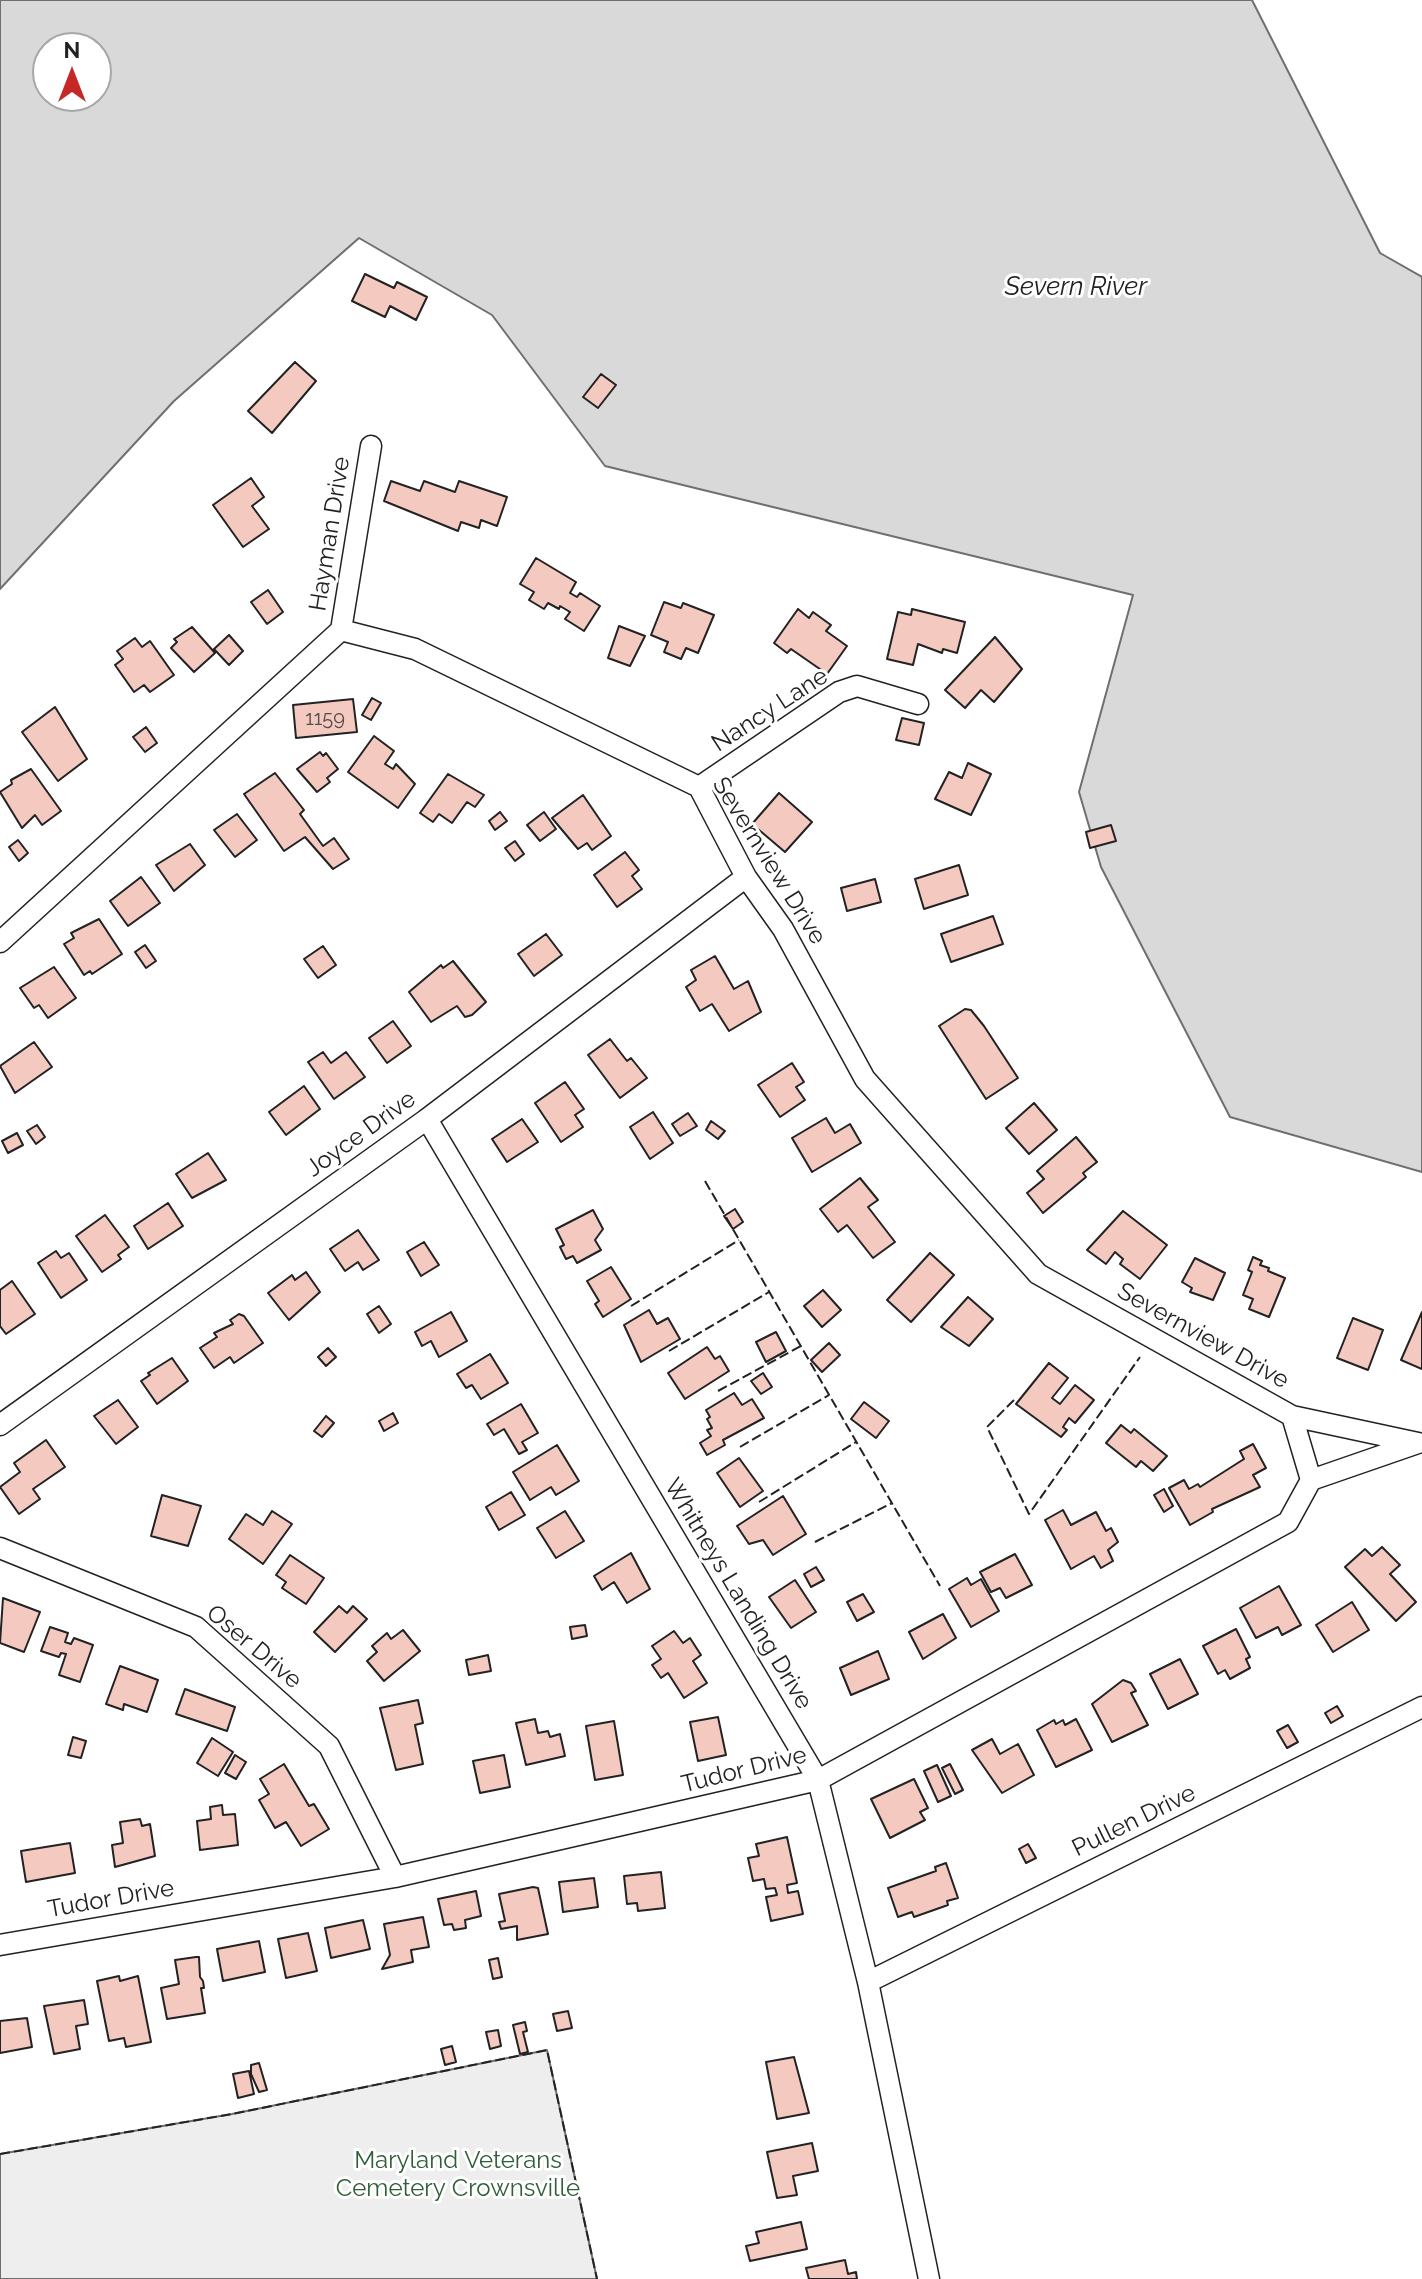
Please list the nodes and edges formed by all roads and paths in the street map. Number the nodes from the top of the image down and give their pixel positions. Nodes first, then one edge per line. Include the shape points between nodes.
1 (371, 446) dead end
2 (341, 630) junction
3 (918, 704) dead end
4 (699, 787) junction
5 (746, 877) junction
6 (0, 942) edge
7 (427, 1119) junction
8 (1292, 1416) junction
9 (0, 1425) edge
10 (1311, 1480) junction
11 (0, 1548) edge
12 (1422, 1707) edge
13 (818, 1780) junction
14 (395, 1877) junction
15 (0, 1945) edge
16 (868, 1982) junction
17 (929, 2279) edge

1 - 2 street, Hayman Drive
2 - 4 street, Severnview Drive via 415,649
2 - 6 street
3 - 4 street, Nancy Lane via 857,686 839,692
4 - 5 street, Severnview Drive
5 - 7 street, Joyce Drive
5 - 8 street, Severnview Drive via 783,929 865,1079 1038,1274
7 - 9 street, Joyce Drive
7 - 13 street, Whitneys Landing Drive
8 - 10 street, Severnview Drive
8 - 10 street via 1418,1443
10 - 13 street, Tudor Drive via 1288,1522
11 - 14 street, Oser Drive via 196,1627 329,1746
12 - 16 street, Pullen Drive
13 - 14 street, Tudor Drive
13 - 16 street, Whitneys Landing Drive
14 - 15 street, Tudor Drive
16 - 17 street, Whitneys Landing Drive

